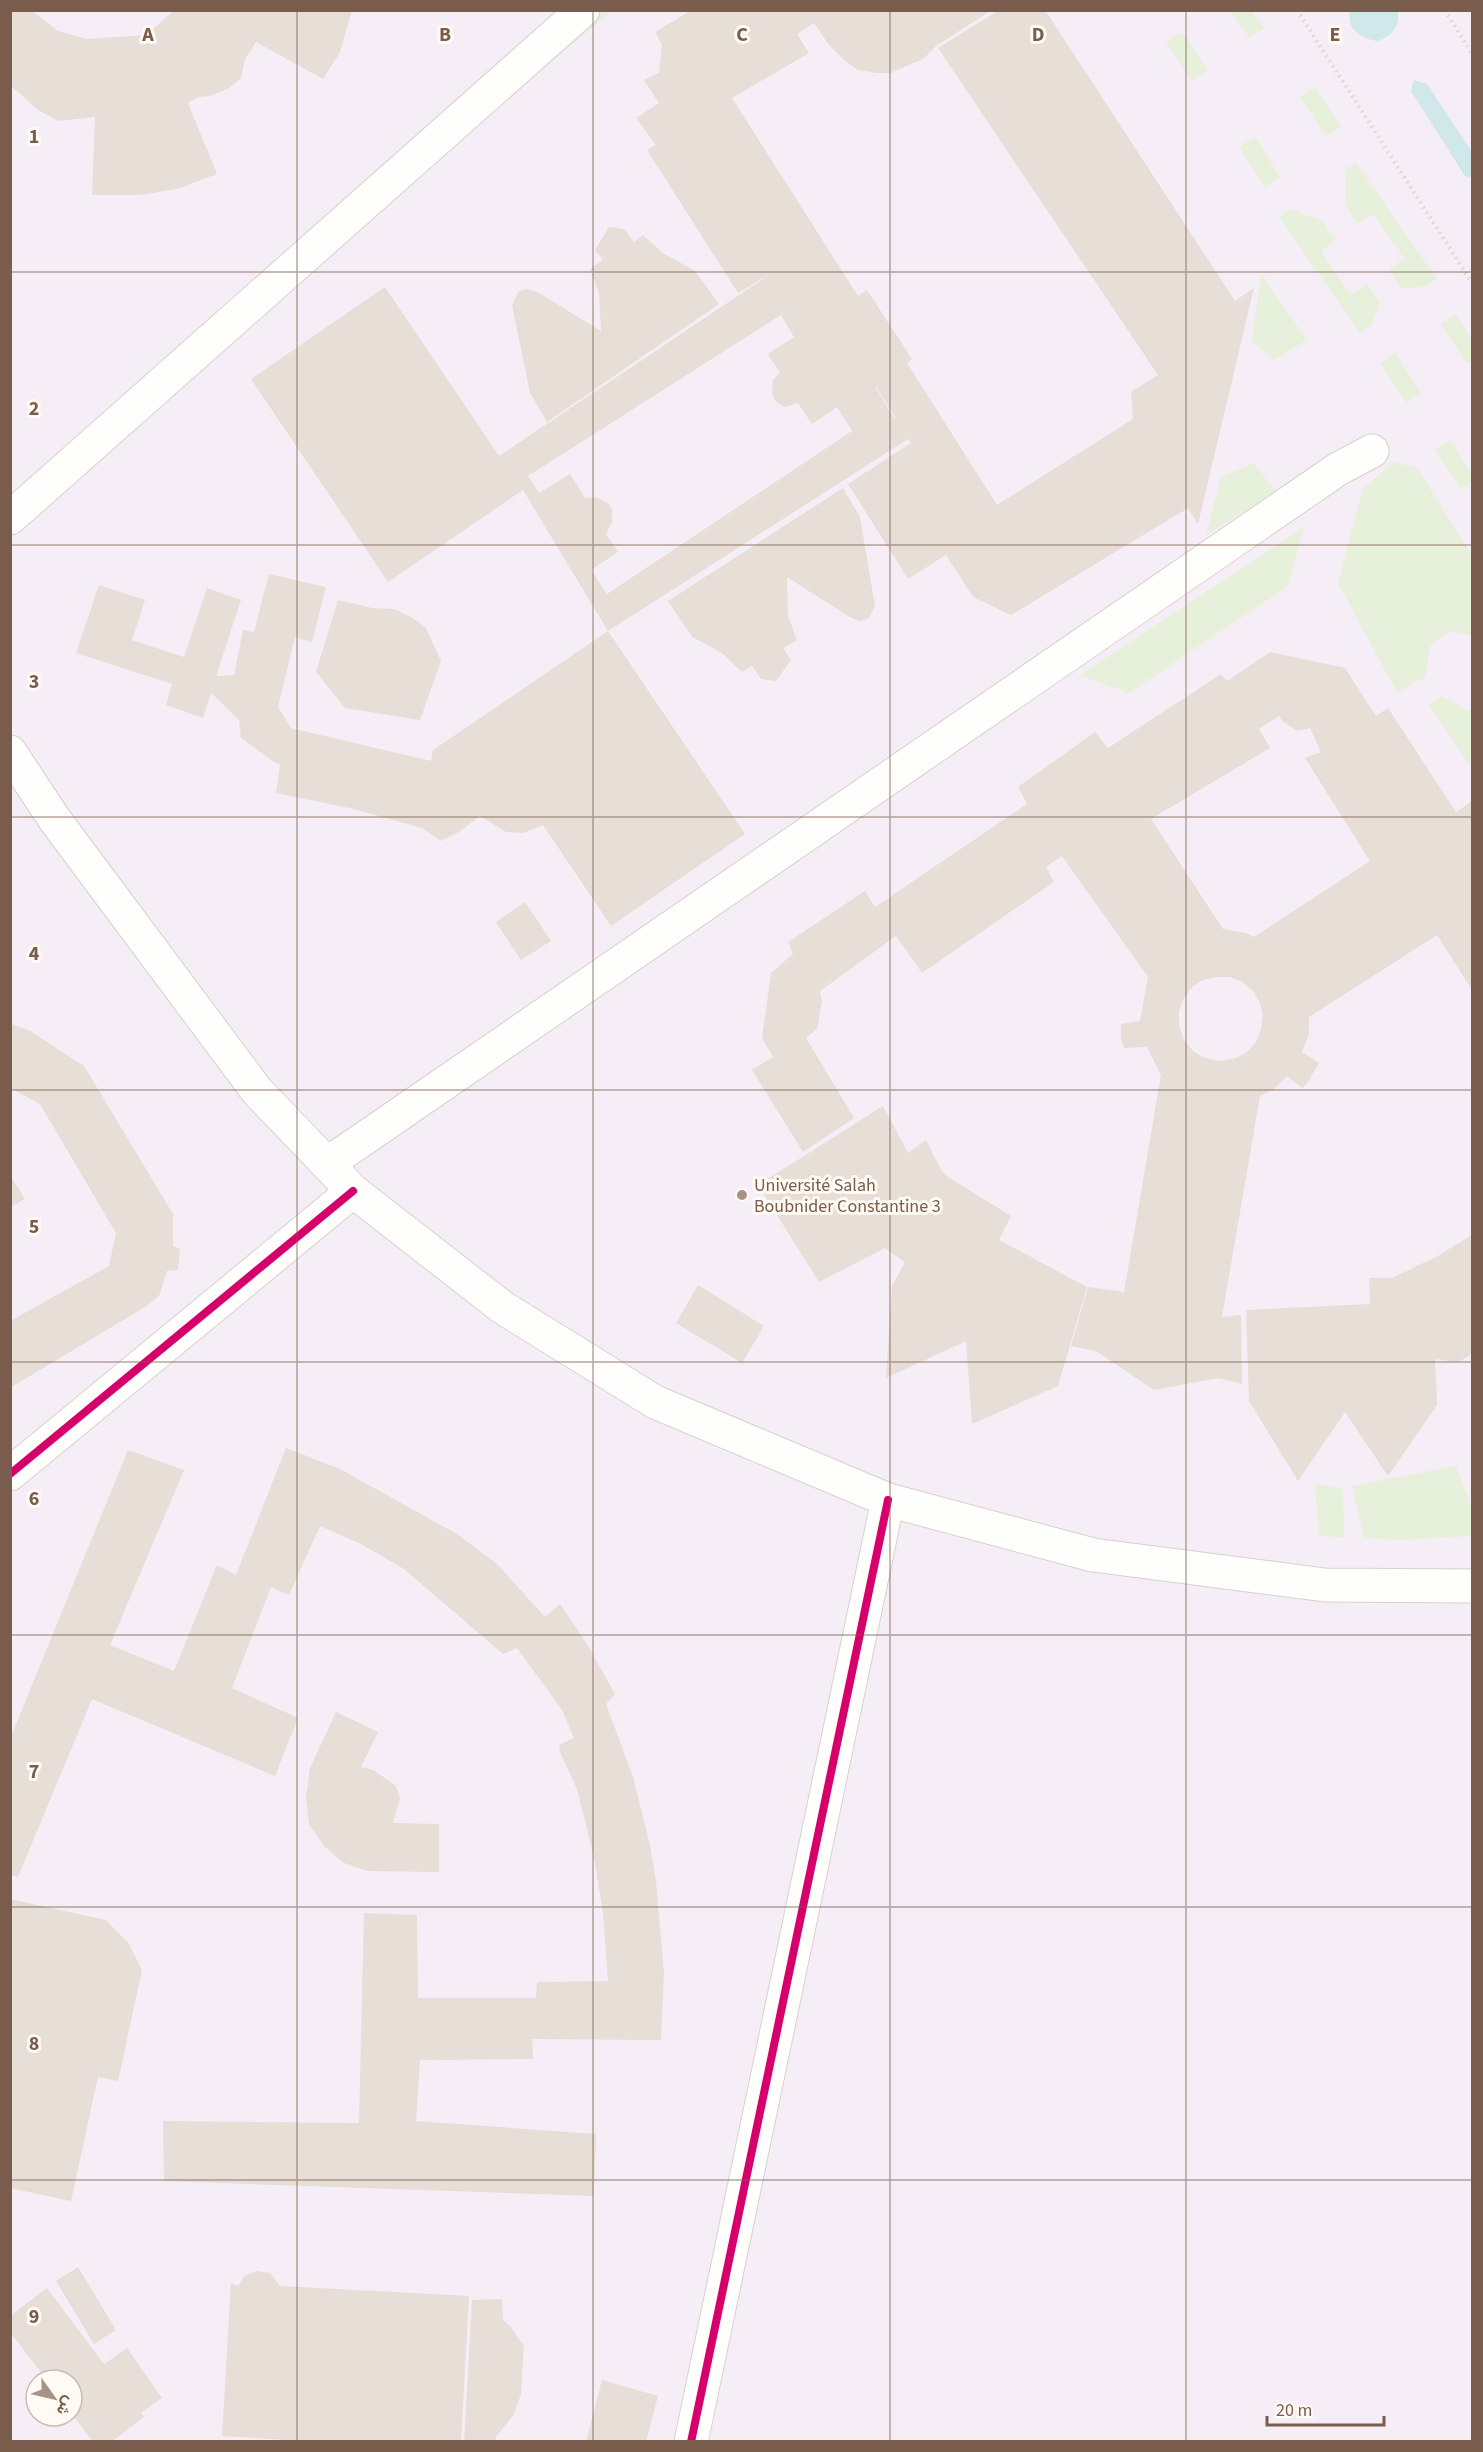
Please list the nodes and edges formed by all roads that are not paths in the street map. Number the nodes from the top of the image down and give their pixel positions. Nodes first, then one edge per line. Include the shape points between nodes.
1 (583, 10) edge
2 (1372, 451) dead end
3 (10, 518) edge
4 (10, 752) edge
5 (327, 1164) junction
6 (353, 1191) junction
7 (10, 1474) edge
8 (888, 1500) junction
9 (1473, 1586) edge
10 (691, 2442) edge

1 - 3 street
2 - 5 street via 1338,469
4 - 5 street via 55,820 257,1091
5 - 6 street
6 - 7 street
6 - 8 street via 502,1307 655,1402
8 - 9 street via 1093,1556 1325,1585
8 - 10 street

